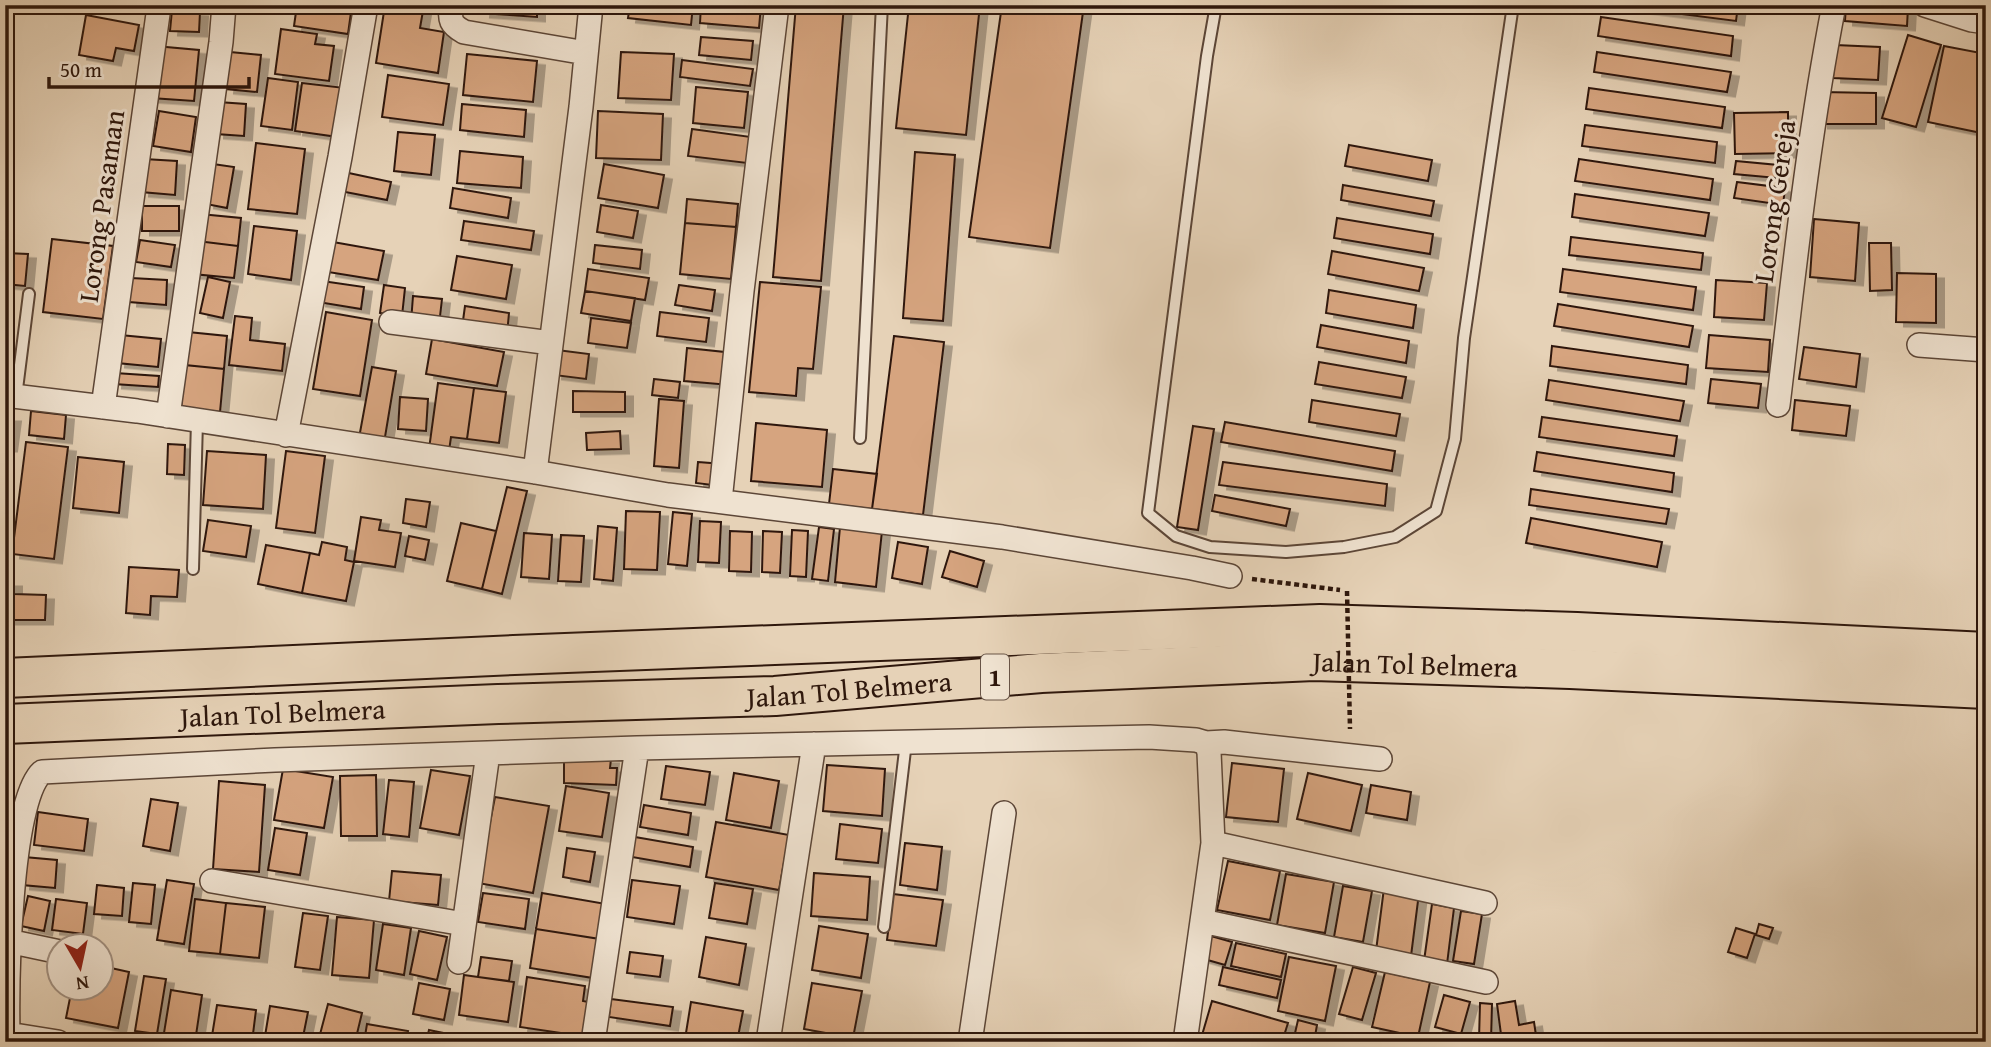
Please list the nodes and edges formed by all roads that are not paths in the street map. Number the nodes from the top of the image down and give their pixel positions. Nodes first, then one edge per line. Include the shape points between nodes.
1 (224, 5) edge
2 (366, 5) edge
3 (451, 5) edge
4 (591, 5) edge
5 (777, 5) edge
6 (881, 5) edge
7 (1216, 5) edge
8 (1513, 5) edge
9 (1834, 5) edge
10 (1925, 5) edge
11 (158, 14) dead end
12 (1986, 22) edge
13 (586, 53) junction
14 (29, 294) dead end
15 (391, 322) dead end
16 (551, 343) junction
17 (1919, 345) dead end
18 (1986, 350) edge
19 (11, 396) edge
20 (1778, 405) dead end
21 (103, 407) junction
22 (168, 416) junction
23 (197, 421) junction
24 (286, 435) junction
25 (860, 438) dead end
26 (535, 472) junction
27 (720, 501) junction
28 (193, 569) dead end
29 (1230, 576) road end
30 (1986, 652) edge
31 (5, 678) edge
32 (1986, 689) edge
33 (5, 724) edge
34 (906, 742) junction
35 (1206, 743) junction
36 (814, 744) junction
37 (637, 748) junction
38 (488, 753) junction
39 (1380, 759) dead end
40 (1004, 813) dead end
41 (1213, 843) junction
42 (212, 881) dead end
43 (1485, 903) dead end
44 (1202, 921) junction
45 (464, 924) junction
46 (884, 927) dead end
47 (8, 941) junction
48 (46, 949) edge
49 (459, 962) dead end
50 (1486, 982) dead end
51 (8, 1038) edge
52 (58, 1042) edge
53 (593, 1042) edge
54 (768, 1042) edge
55 (970, 1042) edge
56 (1185, 1042) edge

1 - 22 street
2 - 24 street
3 - 13 street via 450,19 464,32
4 - 13 street
5 - 27 street
6 - 25 lane
7 - 8 lane via 1148,513 1177,536 1210,547 1286,552 1395,537 1436,511 1455,439 1464,338
9 - 20 street, Lorong Gereja via 1802,200
10 - 12 street
11 - 21 street, Lorong Pasaman
13 - 16 street
14 - 19 lane
15 - 16 street
16 - 26 street
17 - 18 street
19 - 21 street
21 - 22 street
22 - 23 street
23 - 24 street
23 - 28 lane
24 - 26 street
26 - 27 street
27 - 29 street via 1002,537
30 - 31 highway, Jalan Tol Belmera / 1 via 1320,625
32 - 33 highway, Jalan Tol Belmera / 1 via 1314,662 1041,673 775,696
34 - 35 street via 1149,737
34 - 36 street
34 - 46 lane
35 - 39 street
35 - 41 street
36 - 37 street
36 - 54 street
37 - 38 street
37 - 53 street
38 - 45 street
38 - 47 street via 42,772 28,795
40 - 55 street
41 - 43 street
41 - 44 street
42 - 45 street
44 - 50 street
44 - 56 street
45 - 49 street
47 - 48 street
47 - 51 street
51 - 52 street

